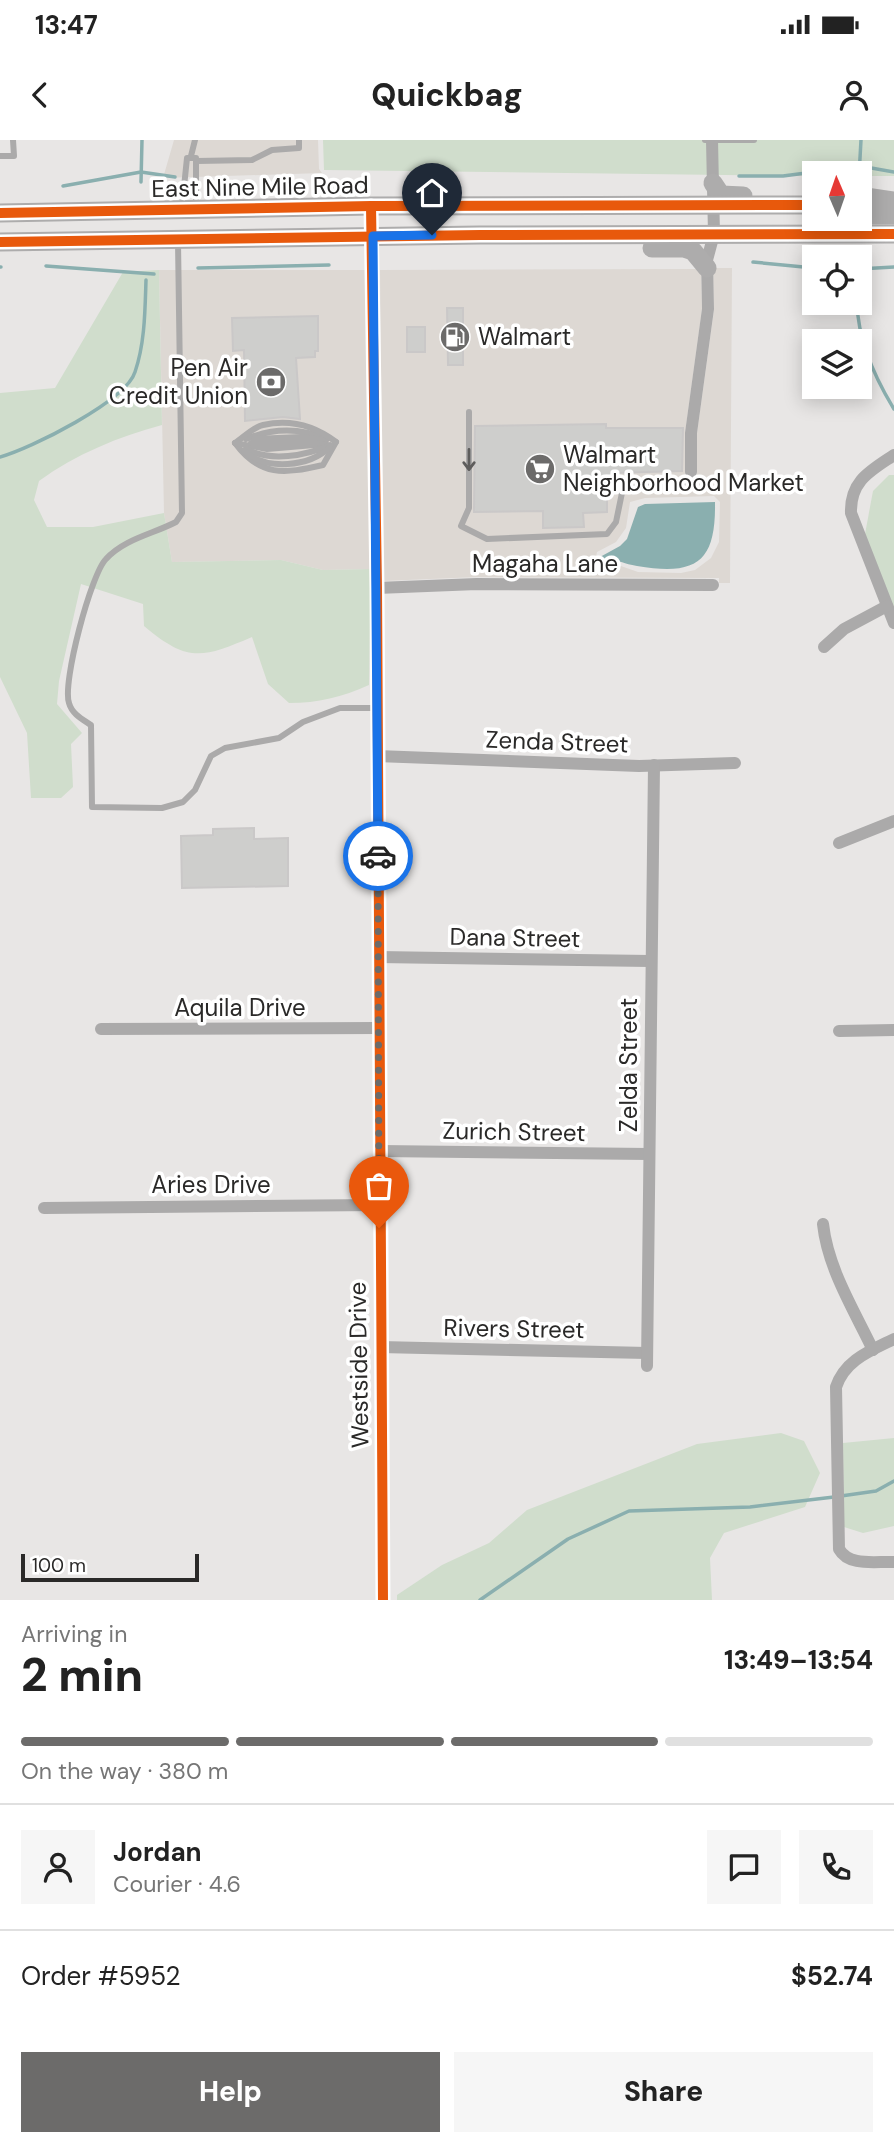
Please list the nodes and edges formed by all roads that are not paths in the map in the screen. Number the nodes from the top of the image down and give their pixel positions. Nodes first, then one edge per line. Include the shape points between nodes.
1 (13, 140) edge
2 (195, 140) edge
3 (299, 140) edge
4 (705, 140) edge
5 (712, 140) edge
6 (754, 140) edge
7 (0, 156) edge
8 (194, 159) junction
9 (713, 183) junction
10 (802, 195) edge
11 (872, 199) edge
12 (894, 203) edge
13 (872, 204) edge
14 (713, 205) junction
15 (802, 205) edge
16 (372, 206) junction
17 (189, 209) junction
18 (0, 213) edge
19 (802, 215) edge
20 (872, 215) edge
21 (894, 215) edge
22 (894, 224) edge
23 (573, 234) junction
24 (714, 234) junction
25 (831, 234) junction
26 (894, 234) edge
27 (373, 236) junction
28 (408, 236) junction
29 (178, 239) junction
30 (0, 242) edge
31 (707, 268) junction
32 (469, 412) dead end
33 (336, 442) junction
34 (235, 443) junction
35 (894, 456) edge
36 (691, 471) joint
37 (713, 585) dead end
38 (377, 588) junction
39 (887, 606) junction
40 (894, 624) edge
41 (824, 647) dead end
42 (377, 708) junction
43 (377, 756) junction
44 (735, 763) dead end
45 (654, 765) junction
46 (894, 821) edge
47 (839, 843) dead end
48 (378, 957) junction
49 (650, 961) junction
50 (378, 1028) junction
51 (101, 1029) dead end
52 (894, 1030) edge
53 (839, 1031) dead end
54 (379, 1151) junction
55 (649, 1154) junction
56 (379, 1205) junction
57 (44, 1208) dead end
58 (823, 1224) dead end
59 (894, 1339) edge
60 (380, 1346) junction
61 (873, 1350) junction
62 (647, 1359) joint
63 (894, 1562) edge
64 (383, 1600) edge

1 - 7 lane via 14,156
2 - 8 lane
3 - 8 lane via 299,148 272,150 252,160
4 - 5 lane
5 - 6 lane
5 - 9 street
8 - 17 lane
8 - 17 lane via 187,158 185,168
9 - 10 main road via 721,195
9 - 14 street
11 - 12 main road
12 - 13 main road
14 - 15 main road, East Nine Mile Road
14 - 16 main road, East Nine Mile Road
14 - 24 street
14 - 28 main road via 698,223 686,225 452,227
16 - 17 main road, East Nine Mile Road
16 - 27 street, Westside Drive
17 - 18 main road, East Nine Mile Road
19 - 24 main road via 733,215 722,219
20 - 21 main road
22 - 25 main road via 859,224
23 - 24 main road, East Nine Mile Road
23 - 28 main road, East Nine Mile Road
23 - 31 main road via 615,248 684,248 693,251
24 - 25 main road, East Nine Mile Road
24 - 31 street
25 - 26 main road, East Nine Mile Road
27 - 28 main road, East Nine Mile Road
27 - 29 main road, East Nine Mile Road
27 - 38 street, Westside Drive
29 - 30 main road, East Nine Mile Road
29 - 42 lane via 182,513 176,522 114,549 95,580 67,684 69,703 77,717 91,725 92,807 162,808 183,802 195,790 211,756 225,748 279,738 303,722 340,708
31 - 36 street via 708,309 691,433
32 -> 36 lane via 469,508 461,526 487,539 607,534 616,522 622,488 682,486
33 - 34 lane via 264,437
33 - 34 lane via 303,449
33 - 34 lane via 318,429 261,425
33 - 34 lane via 320,457 303,463 252,458
35 - 39 street via 866,473 850,502
37 - 38 street, Magaha Lane
38 - 42 street, Westside Drive
39 - 40 street
39 - 41 street via 844,629
42 - 43 street, Westside Drive
43 - 45 street, Zenda Street
43 - 48 street, Westside Drive
44 - 45 street, Zenda Street
45 - 49 street, Zelda Street
46 - 47 street
48 - 49 street, Dana Street
48 - 50 street, Westside Drive
49 - 55 street, Zelda Street
50 - 51 street, Aquila Drive
50 - 54 street, Westside Drive
52 - 53 street
54 - 55 street, Zurich Street
54 - 56 street, Westside Drive
55 - 62 street, Zelda Street
56 - 57 street, Aries Drive
56 - 60 street, Westside Drive
58 - 61 street via 833,1266
59 - 61 street
60 - 62 street, Rivers Street
60 - 64 street, Westside Drive
61 - 63 street via 853,1360 836,1387 838,1542 847,1559

